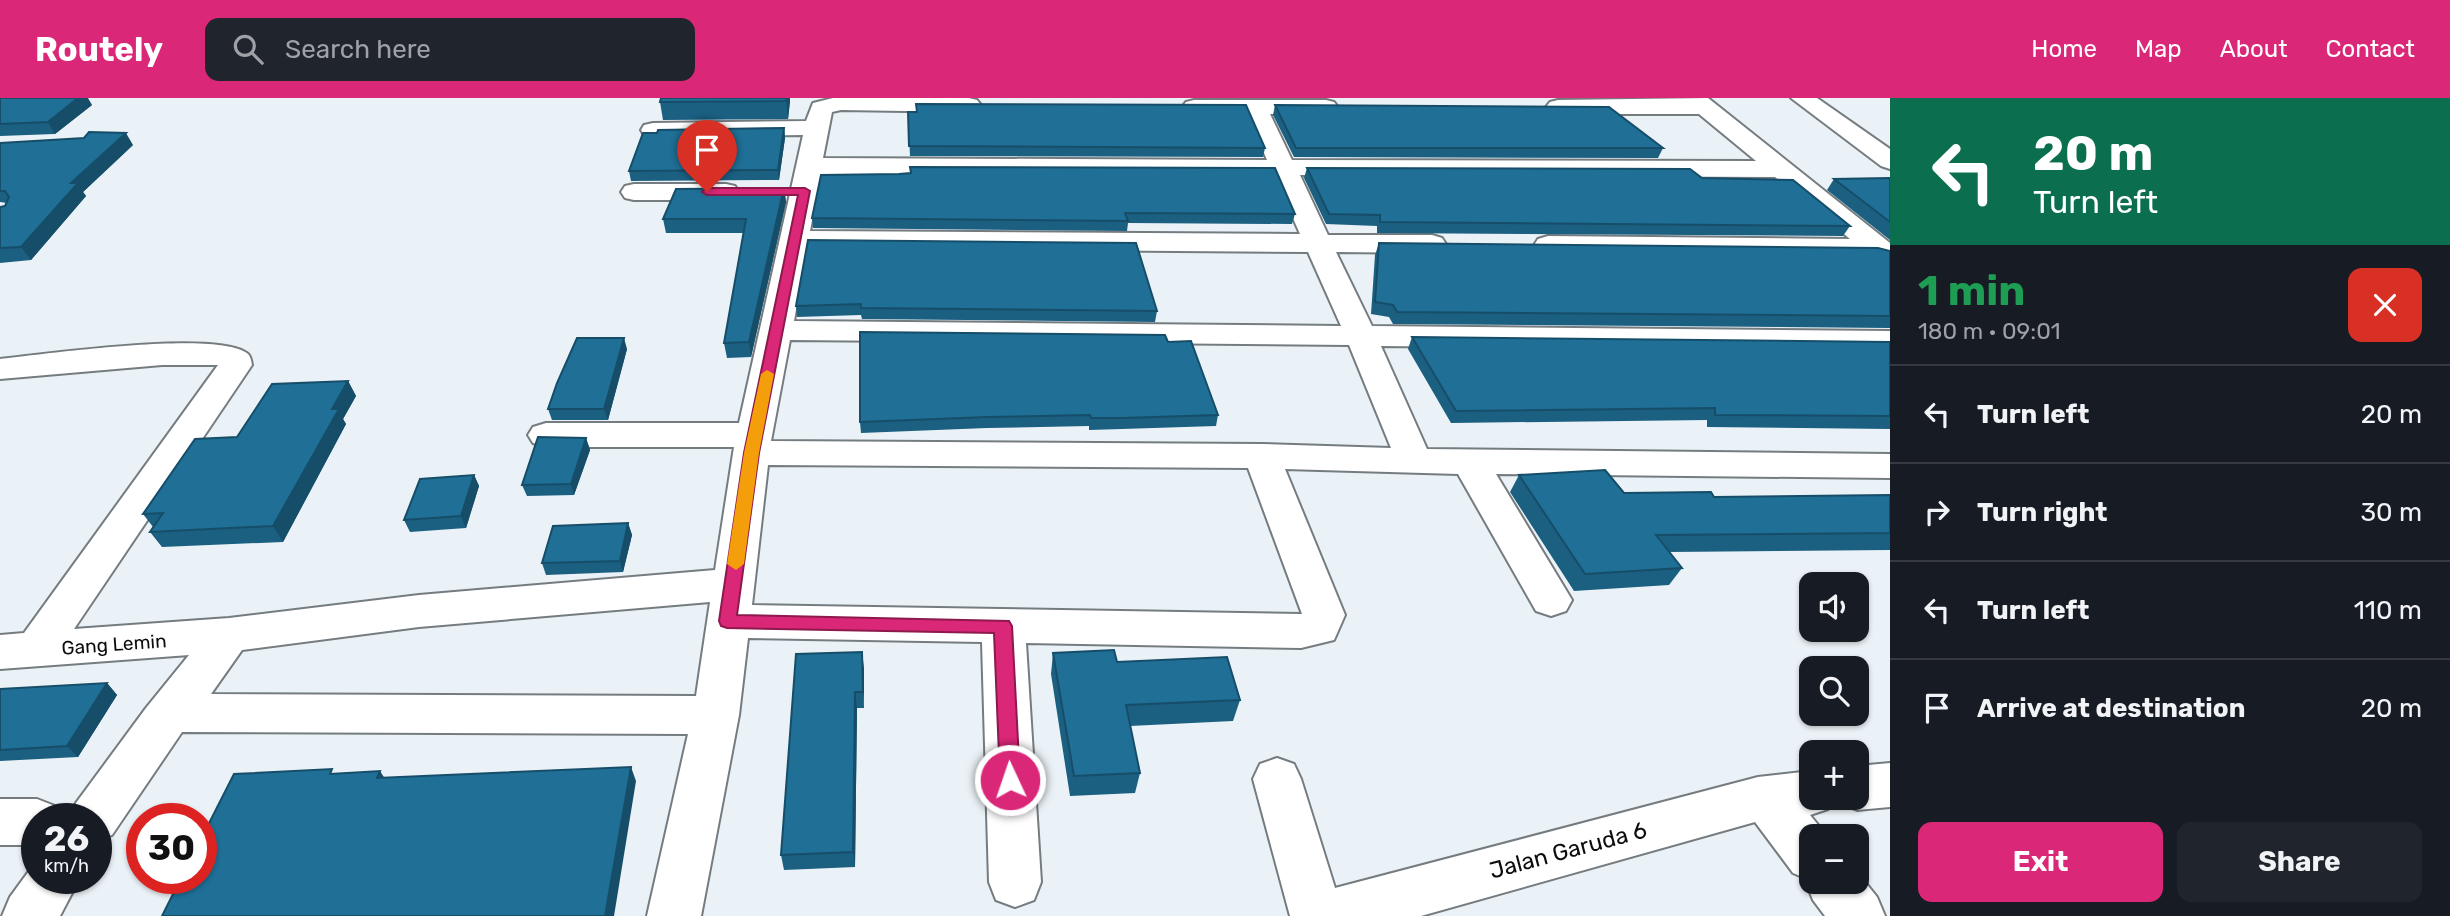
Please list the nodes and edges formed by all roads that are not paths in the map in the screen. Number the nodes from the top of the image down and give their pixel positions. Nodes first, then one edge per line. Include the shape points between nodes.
1 (1802, 98) edge
2 (1253, 103) edge
3 (1700, 103) edge
4 (1555, 104) edge
5 (993, 105) edge
6 (1172, 107) edge
7 (1350, 107) edge
8 (824, 111) edge
9 (653, 130) edge
10 (1890, 161) edge
11 (1283, 167) junction
12 (1780, 169) junction
13 (786, 185) junction
14 (634, 192) dead end
15 (794, 239) junction
16 (1318, 243) junction
17 (1458, 244) edge
18 (1528, 245) edge
19 (1884, 253) edge
20 (776, 330) junction
21 (1361, 336) junction
22 (1890, 341) edge
23 (0, 369) edge
24 (546, 435) edge
25 (753, 444) junction
26 (1262, 456) junction
27 (1414, 460) junction
28 (1470, 462) junction
29 (1890, 466) edge
30 (1551, 600) dead end
31 (730, 602) junction
32 (1003, 626) junction
33 (229, 635) junction
34 (18, 651) edge
35 (171, 713) junction
36 (716, 715) junction
37 (1278, 779) dead end
38 (1890, 785) edge
39 (1869, 787) edge
40 (1789, 795) edge
41 (105, 803) edge
42 (0, 822) edge
43 (21, 822) edge
44 (1799, 824) edge
45 (1015, 882) dead end
46 (43, 894) edge
47 (1841, 894) edge
48 (29, 916) edge
49 (674, 916) edge
50 (1317, 916) edge
51 (1327, 916) edge
52 (1858, 916) edge

1 - 10 street
2 - 6 street
2 - 7 street
2 - 11 street
3 - 4 street
3 - 12 street
5 - 8 street via 841,103
8 - 9 street
8 - 13 street
11 - 12 street
11 - 13 street
11 - 16 street
12 - 19 street
13 - 14 street
13 - 15 street
15 - 16 street
15 - 20 street
16 - 17 street
16 - 21 street
18 - 19 street
20 - 21 street
20 - 25 street
21 - 22 street
21 - 27 street
23 - 34 street via 195,353 229,354 235,359 235,365
24 - 25 street
25 - 26 street
25 - 31 street
26 - 27 street
26 - 32 street, Gang Lemin via 1324,615 1319,628
27 - 28 street
28 - 29 street
28 - 30 street
31 - 32 street, Gang Lemin
31 - 33 street, Gang Lemin via 419,611
31 - 36 street
32 - 45 street
33 - 34 street, Gang Lemin
33 - 35 street
35 - 36 street
35 - 41 street
36 - 49 street
37 - 50 street
38 - 39 street
40 - 44 street
40 - 51 street, Jalan Garuda 6
42 - 43 street
46 - 48 street
47 - 52 street

